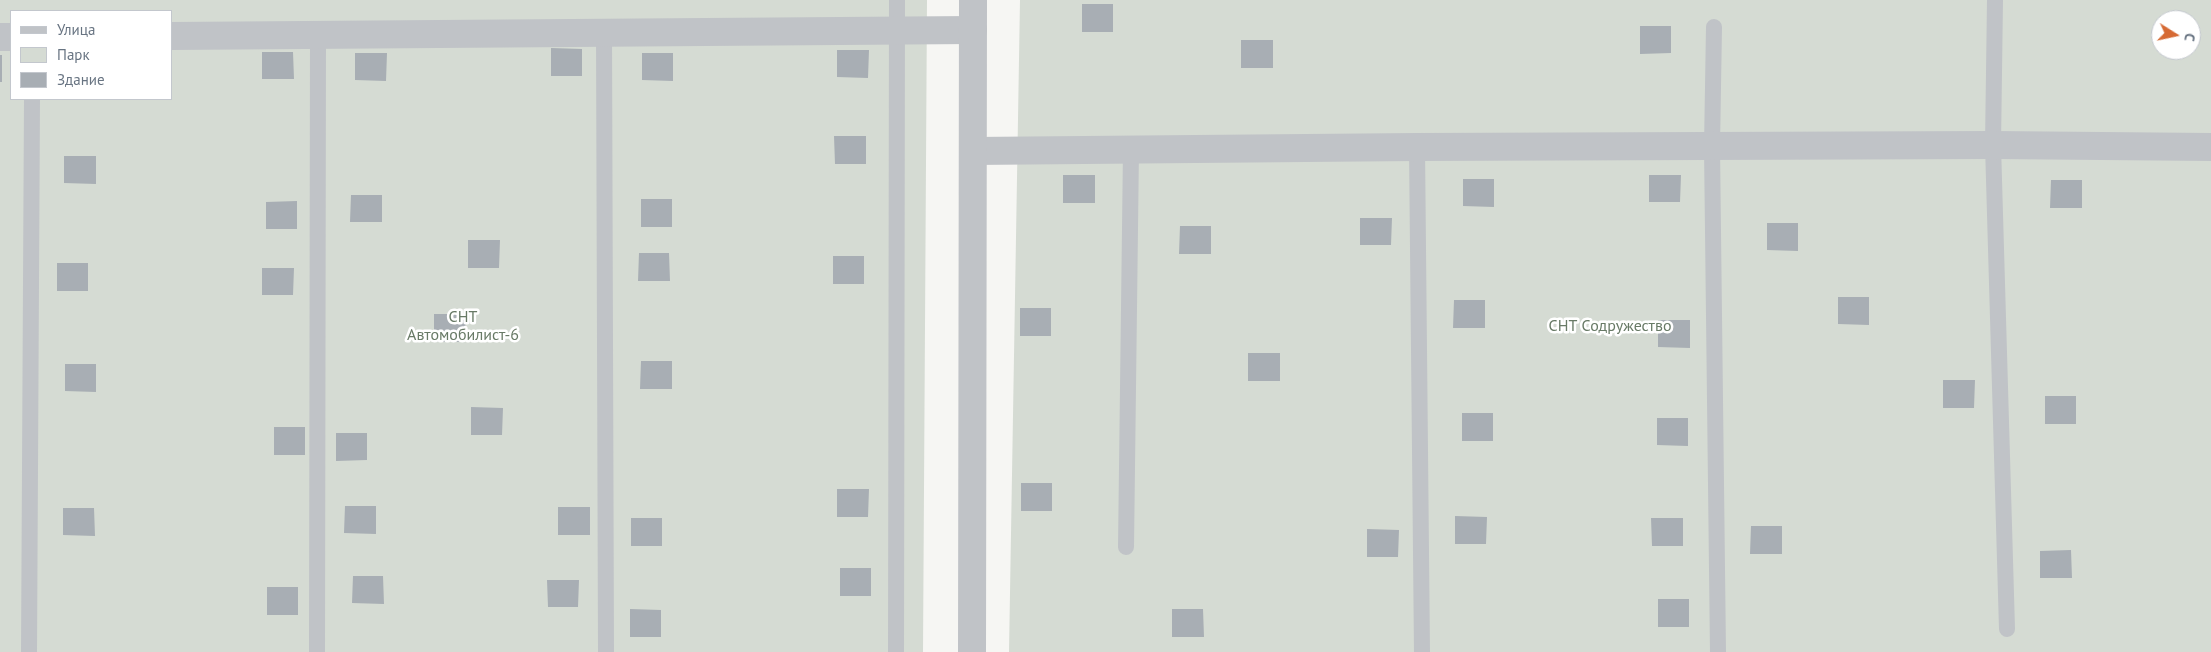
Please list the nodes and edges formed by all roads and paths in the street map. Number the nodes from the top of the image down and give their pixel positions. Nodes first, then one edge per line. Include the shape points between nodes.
1 (896, 0) edge
2 (973, 0) edge
3 (1995, 0) edge
4 (1714, 27) dead end
5 (897, 30) junction
6 (973, 30) junction
7 (604, 32) junction
8 (318, 34) junction
9 (172, 36) edge
10 (32, 100) edge
11 (1993, 145) junction
12 (1417, 147) junction
13 (1712, 147) junction
14 (2211, 147) edge
15 (1131, 149) junction
16 (973, 151) junction
17 (1126, 547) dead end
18 (2007, 629) dead end
19 (29, 652) edge
20 (317, 652) edge
21 (606, 652) edge
22 (896, 652) edge
23 (972, 652) edge
24 (1422, 652) edge
25 (1718, 652) edge

1 - 5 lane
2 - 6 street
3 - 11 lane
4 - 13 lane
5 - 6 street
5 - 7 street
5 - 22 lane
6 - 16 street
7 - 8 street
7 - 21 lane
8 - 9 street
8 - 20 lane
10 - 19 lane
11 - 13 street
11 - 14 street
11 - 18 lane
12 - 13 street
12 - 15 street
12 - 24 lane
13 - 25 lane
15 - 16 street
15 - 17 lane
16 - 23 street

